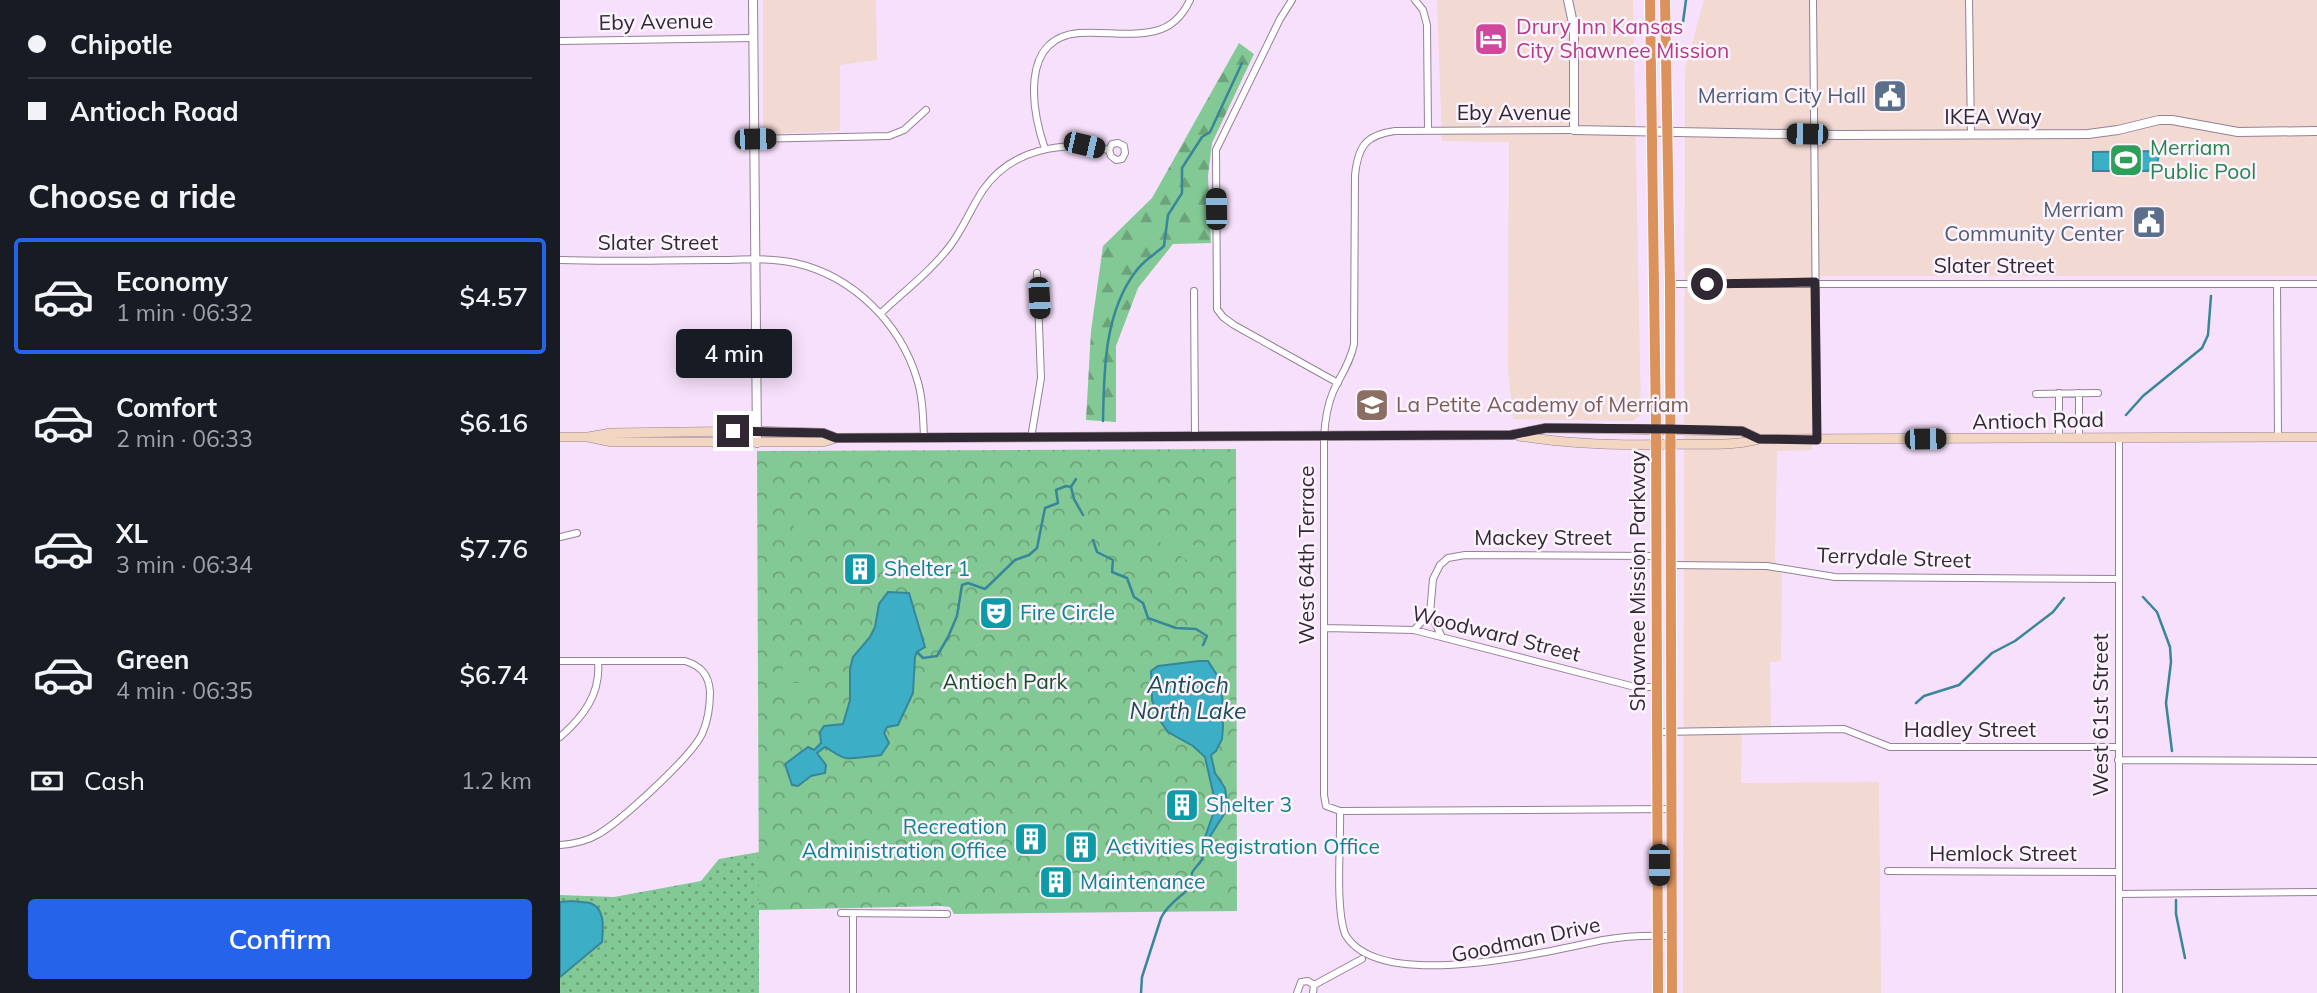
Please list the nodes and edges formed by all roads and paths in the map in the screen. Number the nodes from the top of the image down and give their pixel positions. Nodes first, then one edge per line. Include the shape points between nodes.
1 (753, 0) edge
2 (1190, 0) edge
3 (1292, 0) edge
4 (1415, 0) edge
5 (1568, 0) edge
6 (1650, 0) edge
7 (1665, 0) edge
8 (1813, 0) edge
9 (1969, 0) edge
10 (753, 38) junction
11 (560, 41) edge
12 (926, 110) dead end
13 (1428, 130) junction
14 (1574, 130) junction
15 (2317, 131) edge
16 (1667, 132) junction
17 (1652, 133) junction
18 (1815, 134) junction
19 (1971, 134) junction
20 (755, 139) junction
21 (1365, 143) joint
22 (1045, 149) junction
23 (1108, 150) dead end
24 (1653, 235) junction
25 (560, 260) edge
26 (756, 260) junction
27 (1037, 273) dead end
28 (1815, 282) junction
29 (1670, 284) junction
30 (2277, 284) junction
31 (2317, 284) edge
32 (1194, 290) dead end
33 (880, 314) junction
34 (1338, 383) junction
35 (2059, 393) junction
36 (2079, 393) junction
37 (2098, 393) dead end
38 (2036, 394) dead end
39 (1656, 428) junction
40 (1670, 429) junction
41 (757, 430) junction
42 (1511, 435) junction
43 (1195, 436) junction
44 (560, 437) edge
45 (588, 437) junction
46 (1324, 437) junction
47 (2119, 437) junction
48 (2278, 437) junction
49 (2317, 437) edge
50 (836, 438) junction
51 (924, 438) junction
52 (1031, 438) junction
53 (2059, 438) junction
54 (2079, 438) junction
55 (1759, 439) junction
56 (1817, 440) junction
57 (757, 443) junction
58 (1656, 445) junction
59 (1671, 445) junction
60 (577, 533) dead end
61 (560, 537) edge
62 (1656, 556) junction
63 (1670, 565) junction
64 (2118, 579) junction
65 (1430, 613) junction
66 (1325, 628) junction
67 (1414, 630) junction
68 (1442, 636) junction
69 (560, 661) edge
70 (598, 662) junction
71 (1657, 687) junction
72 (1658, 732) junction
73 (1672, 732) junction
74 (560, 737) edge
75 (2118, 747) junction
76 (2118, 760) junction
77 (2317, 761) edge
78 (1659, 809) junction
79 (1673, 809) junction
80 (1340, 811) junction
81 (560, 845) edge
82 (1888, 871) dead end
83 (2118, 872) junction
84 (2317, 892) edge
85 (2119, 894) junction
86 (841, 914) dead end
87 (853, 914) junction
88 (947, 914) dead end
89 (1658, 936) junction
90 (1672, 936) junction
91 (1362, 959) junction
92 (1370, 966) dead end
93 (1487, 970) dead end
94 (1314, 985) junction
95 (853, 993) edge
96 (1297, 993) edge
97 (1313, 993) edge
98 (1658, 993) edge
99 (1672, 993) edge
100 (2119, 993) edge

1 - 10 street
2 - 22 street via 1175,22 1154,32 1078,33 1049,47 1040,58 1033,82
3 - 34 street via 1216,150 1217,309 1234,325
4 - 13 street via 1427,25
5 - 14 street via 1574,28
6 - 17 highway, Shawnee Mission Parkway
7 - 16 highway, Shawnee Mission Parkway
8 - 18 street
9 - 19 street
10 - 11 street, Eby Avenue
10 - 20 street
12 - 20 street via 904,130 889,136
13 - 14 street, Eby Avenue
13 - 21 street, Eby Avenue via 1377,133
14 - 17 street, Eby Avenue
15 - 19 street, IKEA Way via 2238,132 2159,120 2088,134
16 - 17 street, Eby Avenue
16 - 18 street, IKEA Way
16 - 29 highway, Shawnee Mission Parkway
17 - 24 highway, Shawnee Mission Parkway
18 - 19 street, IKEA Way
18 - 28 street
20 - 26 street
21 - 34 street, West 64th Terrace via 1358,152 1355,175 1354,344 1350,363
22 - 23 street via 1084,145
22 - 33 street via 1020,158 995,176 949,248
24 - 29 highway
24 - 39 highway, Shawnee Mission Parkway
25 - 26 street, Slater Street
26 - 33 street, Slater Street via 791,262 823,272 853,289
26 - 41 street
27 - 52 street via 1041,378
28 - 29 street, Slater Street
28 - 30 street, Slater Street
28 - 56 street
29 - 40 highway, Shawnee Mission Parkway
30 - 31 street, Slater Street
30 - 48 street
32 - 43 street
33 - 51 street, Slater Street via 910,360 922,399
34 - 46 street, West 64th Terrace via 1326,413
35 - 36 street
35 - 38 street
35 - 53 street
36 - 37 street
36 - 54 street
39 - 40 main road, Antioch Road
39 - 42 main road, Antioch Road via 1546,428
39 - 58 highway, Shawnee Mission Parkway
40 - 55 main road, Antioch Road via 1742,431
40 - 59 highway, Shawnee Mission Parkway
41 - 45 main road, Antioch Road
41 - 50 main road, Antioch Road via 823,433
41 - 57 street
42 - 46 main road, Antioch Road
42 - 58 main road, Antioch Road
43 - 46 main road, Antioch Road
43 - 52 main road, Antioch Road
44 - 45 main road, Antioch Road
45 - 57 main road, Antioch Road via 612,442
46 - 66 street, West 64th Terrace
47 - 48 main road, Antioch Road
47 - 54 main road, Antioch Road
47 - 64 street, West 61st Street
48 - 49 main road, Antioch Road
50 - 51 main road, Antioch Road
50 - 57 main road, Antioch Road
51 - 52 main road, Antioch Road
53 - 54 main road, Antioch Road
53 - 56 main road, Antioch Road
55 - 56 main road, Antioch Road
55 - 59 main road, Antioch Road via 1743,444
58 - 59 main road, Antioch Road
58 - 62 highway, Shawnee Mission Parkway
59 - 63 highway, Shawnee Mission Parkway
60 - 61 street
62 - 65 street, Mackey Street via 1456,556 1436,572
62 - 71 highway, Shawnee Mission Parkway
63 - 64 street, Terrydale Street via 1767,566 1835,577
63 - 73 highway, Shawnee Mission Parkway
64 - 75 street, West 61st Street
65 - 67 street
65 - 68 street
66 - 67 street, Woodward Street
66 - 80 street, West 64th Terrace via 1324,795 1326,807
67 - 68 street, Woodward Street
68 - 71 street, Woodward Street via 1635,687
69 - 70 street
70 - 74 street via 592,700
70 - 81 street via 685,661 703,670 709,687 708,716 693,749 610,826 588,839
71 - 72 highway, Shawnee Mission Parkway
72 - 73 street, Hadley Street
72 - 78 highway, Shawnee Mission Parkway
73 - 75 street, Hadley Street via 1844,730 1890,747
73 - 79 highway, Shawnee Mission Parkway
75 - 76 street, West 61st Street
76 - 77 street
76 - 83 street, West 61st Street
78 - 79 street
78 - 80 street
78 - 89 highway, Shawnee Mission Parkway
79 - 90 highway, Shawnee Mission Parkway
80 - 91 street via 1342,922 1347,939
82 - 83 street, Hemlock Street
83 - 85 street, West 61st Street
84 - 85 street
85 - 100 street, West 61st Street
86 - 87 street
87 - 88 street
87 - 95 street
89 - 90 street, Goodman Drive
89 - 93 street, Goodman Drive via 1603,940
89 - 98 highway, Shawnee Mission Parkway
90 - 99 highway, Shawnee Mission Parkway
91 - 92 street
91 - 94 street
94 - 96 street via 1301,982
94 - 97 street

